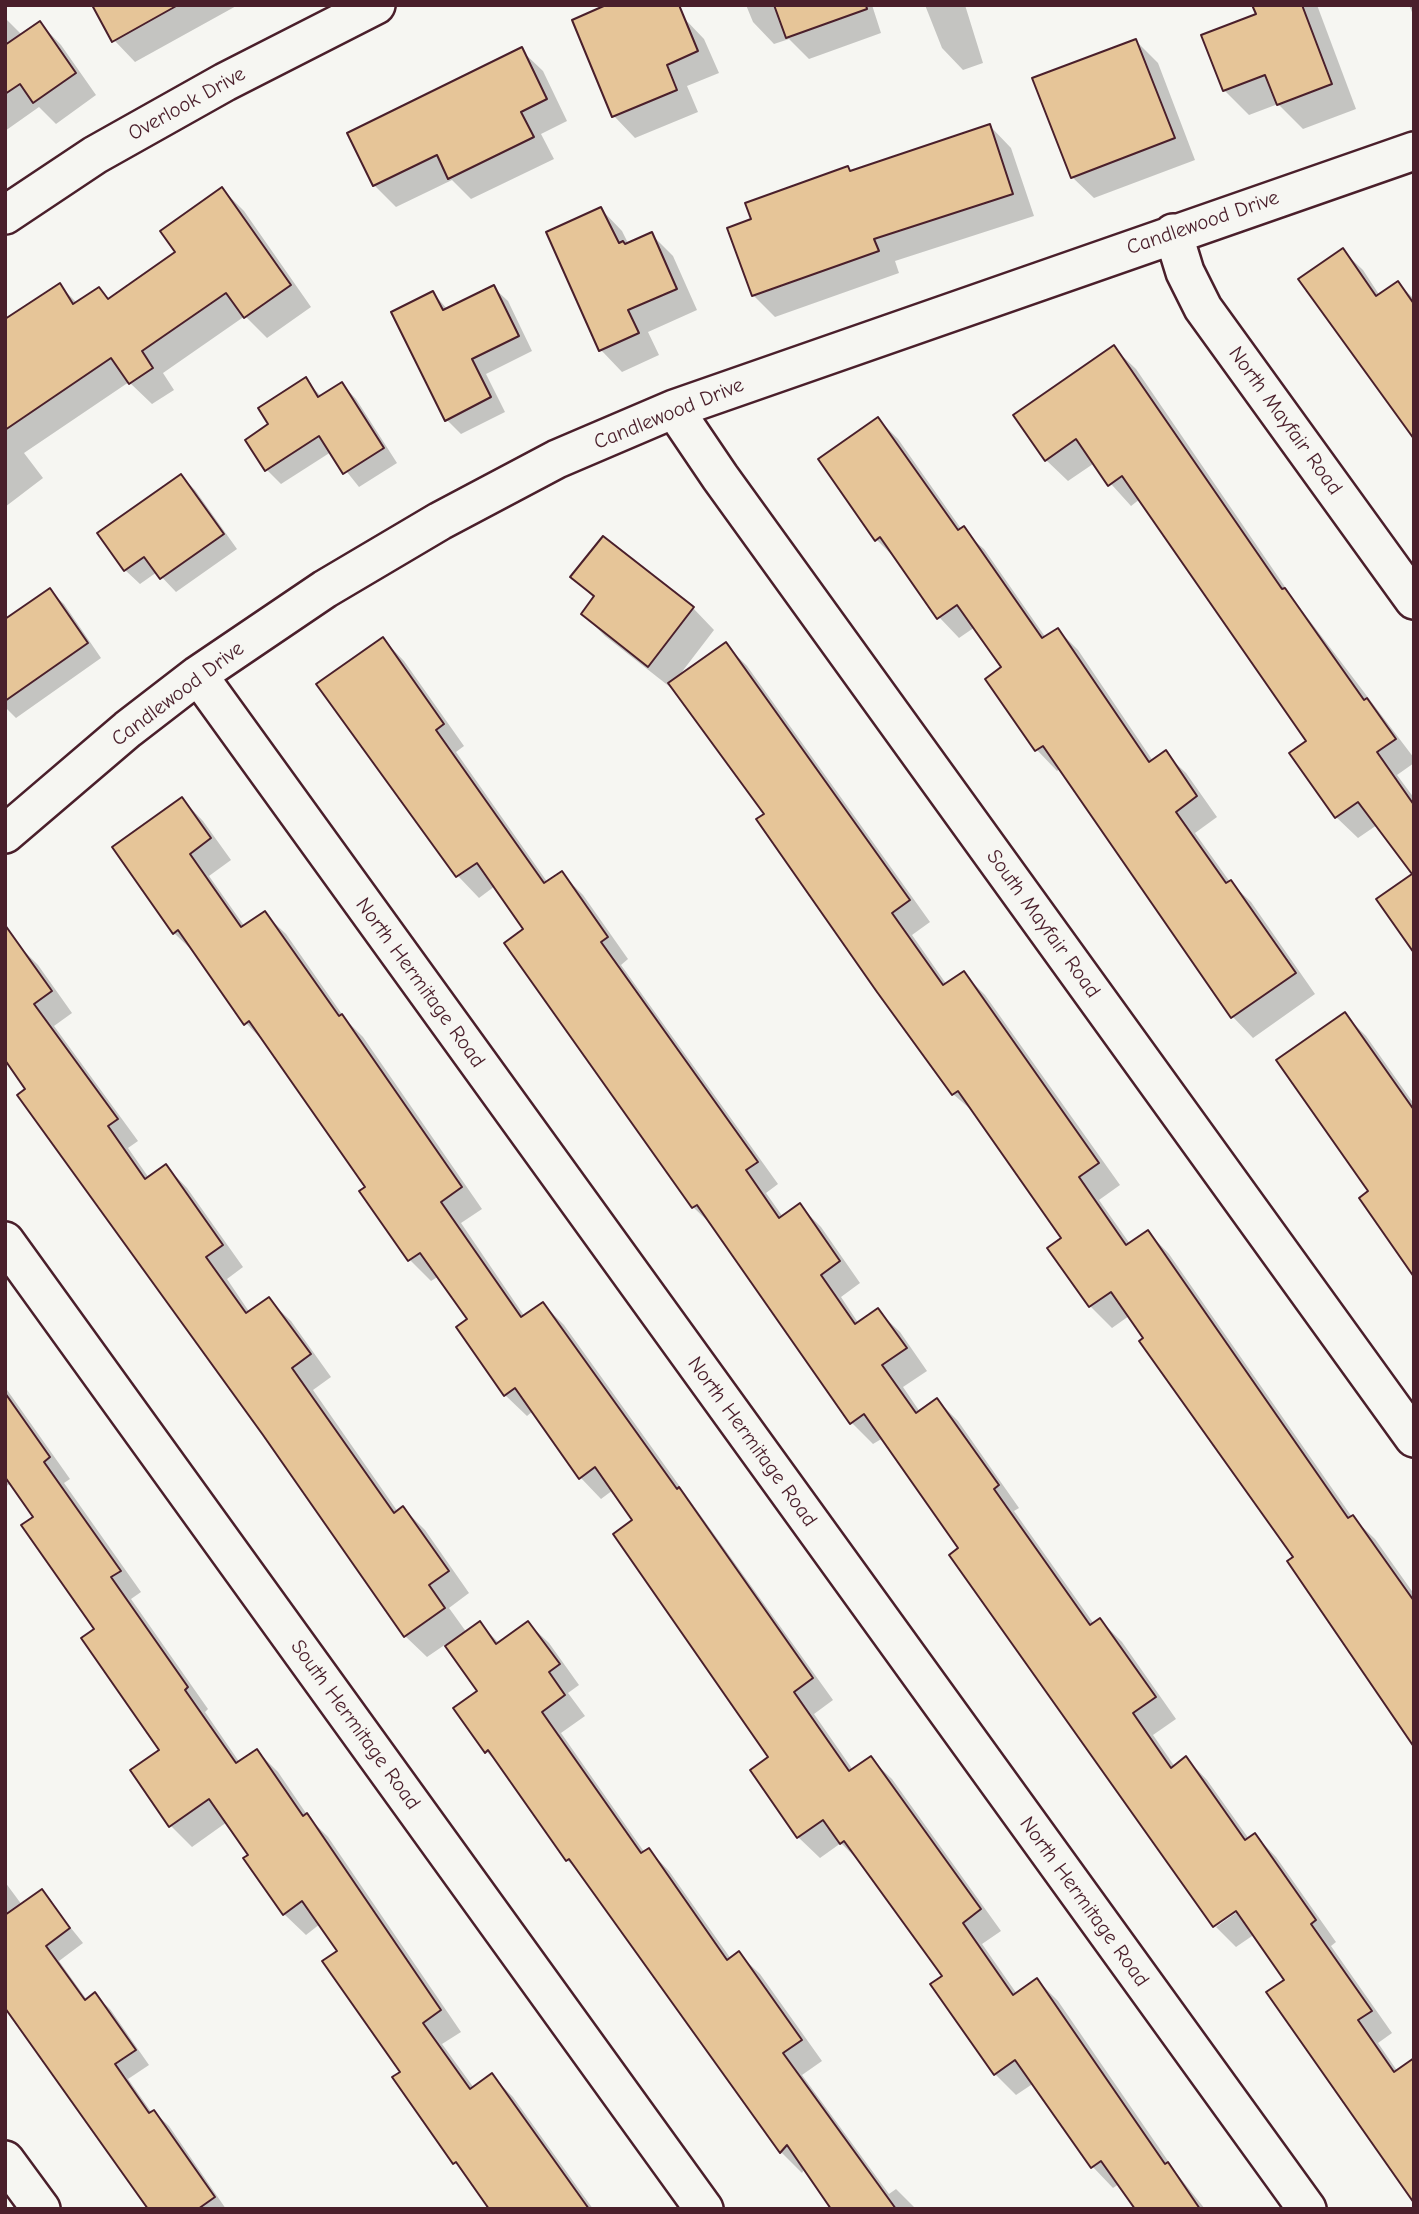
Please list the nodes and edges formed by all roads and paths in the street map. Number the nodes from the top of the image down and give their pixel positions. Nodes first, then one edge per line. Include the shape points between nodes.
1 (376, 5) edge
2 (1414, 151) edge
3 (5, 215) edge
4 (1172, 233) junction
5 (674, 409) junction
6 (1414, 600) edge
7 (198, 675) junction
8 (5, 834) edge
9 (5, 1241) edge
10 (1414, 1438) edge
11 (5, 2160) edge
12 (41, 2209) edge
13 (704, 2209) edge
14 (1307, 2209) edge

1 - 3 street, Overlook Drive via 131,135
2 - 4 street, Candlewood Drive
4 - 5 street, Candlewood Drive
4 - 6 street, North Mayfair Road via 1203,308
5 - 7 street, Candlewood Drive via 557,459 440,521 325,589
5 - 10 street, South Mayfair Road
7 - 8 street, Candlewood Drive
7 - 14 street, North Hermitage Road
9 - 13 street, South Hermitage Road
11 - 12 street

